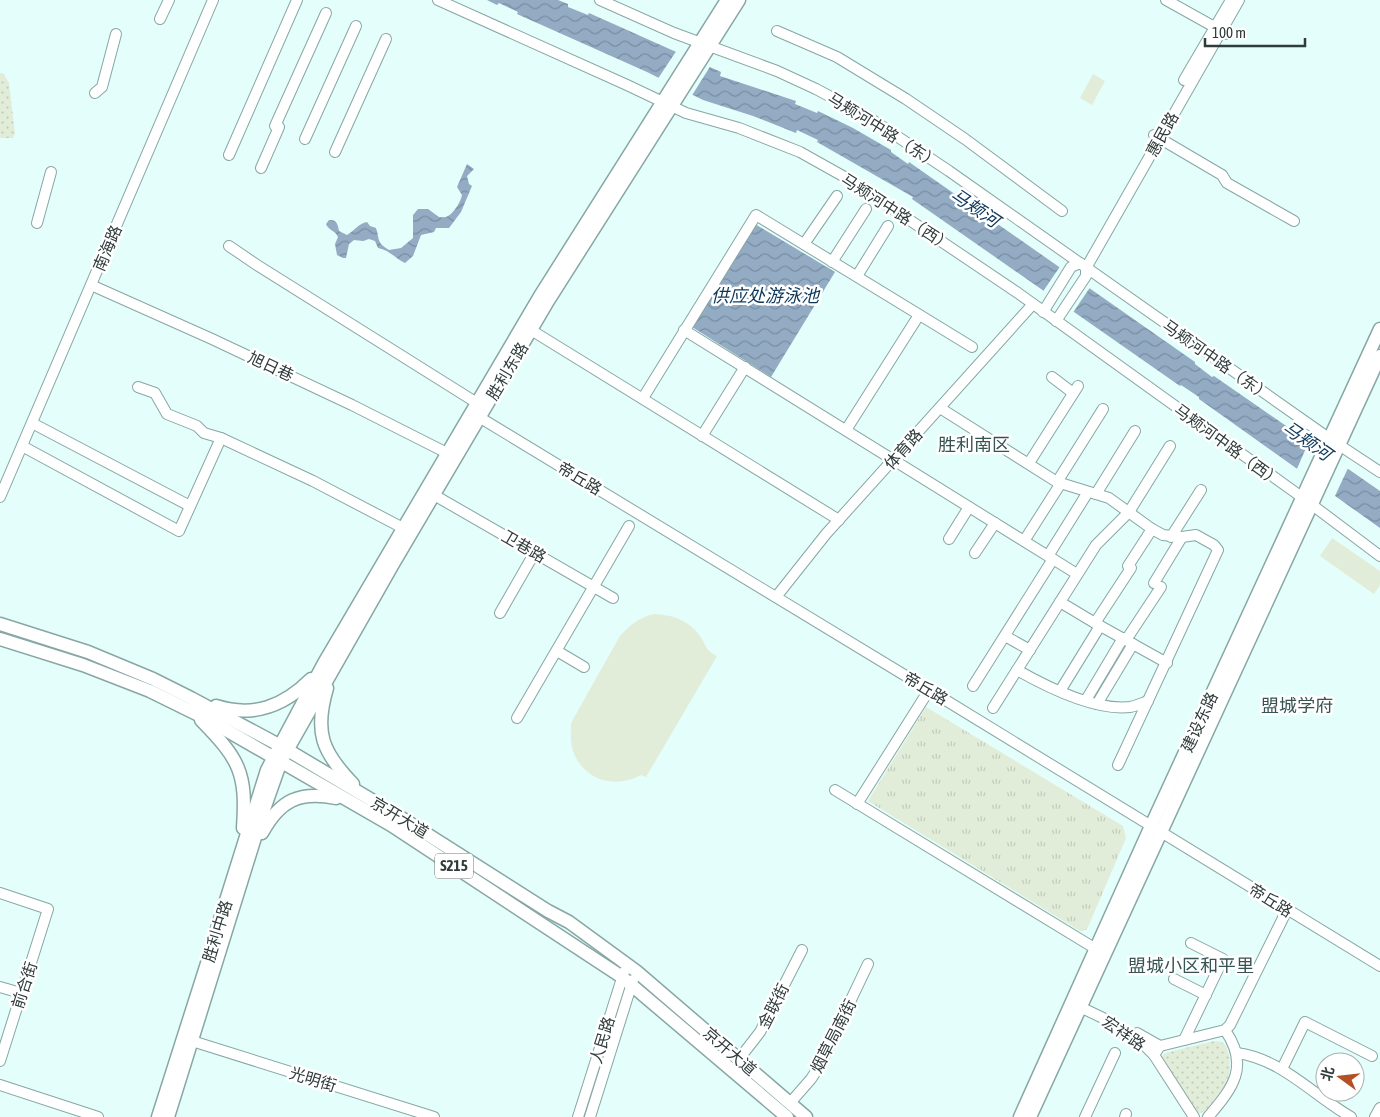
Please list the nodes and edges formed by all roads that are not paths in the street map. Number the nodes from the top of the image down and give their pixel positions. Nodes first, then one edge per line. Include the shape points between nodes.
1 (169, 0) edge
2 (214, 0) edge
3 (297, 0) edge
4 (438, 0) edge
5 (600, 0) edge
6 (727, 0) edge
7 (739, 0) edge
8 (1166, 0) edge
9 (1231, 0) edge
10 (1239, 0) edge
11 (326, 13) dead end
12 (160, 20) dead end
13 (356, 26) dead end
14 (777, 31) dead end
15 (1220, 31) junction
16 (116, 34) dead end
17 (386, 39) dead end
18 (705, 44) junction
19 (95, 93) dead end
20 (668, 101) junction
21 (1156, 136) junction
22 (305, 139) dead end
23 (335, 152) dead end
24 (229, 155) dead end
25 (261, 168) dead end
26 (51, 172) dead end
27 (837, 196) dead end
28 (866, 209) dead end
29 (1062, 211) dead end
30 (1294, 221) dead end
31 (37, 223) dead end
32 (888, 226) dead end
33 (804, 244) junction
34 (229, 246) dead end
35 (832, 262) junction
36 (1081, 268) junction
37 (857, 276) junction
38 (91, 285) junction
39 (1033, 304) junction
40 (1044, 310) junction
41 (919, 315) junction
42 (1058, 319) junction
43 (1380, 329) edge
44 (531, 330) junction
45 (684, 330) junction
46 (972, 347) dead end
47 (1380, 356) edge
48 (745, 367) junction
49 (1052, 377) dead end
50 (138, 387) dead end
51 (643, 398) junction
52 (940, 408) junction
53 (1103, 409) dead end
54 (476, 411) junction
55 (32, 422) junction
56 (846, 430) junction
57 (1135, 431) dead end
58 (702, 436) junction
59 (221, 438) junction
60 (1333, 444) junction
61 (22, 446) junction
62 (1170, 446) dead end
63 (447, 453) junction
64 (893, 459) junction
65 (1029, 463) junction
66 (1380, 472) edge
67 (1059, 482) junction
68 (1201, 490) dead end
69 (1092, 493) junction
70 (434, 495) junction
71 (0, 497) edge
72 (1309, 498) junction
73 (190, 506) junction
74 (969, 507) junction
75 (1129, 512) junction
76 (839, 520) junction
77 (995, 523) junction
78 (629, 526) dead end
79 (403, 528) junction
80 (1152, 529) junction
81 (1171, 537) junction
82 (1182, 537) junction
83 (949, 539) dead end
84 (1024, 541) junction
85 (535, 552) junction
86 (975, 553) dead end
87 (1380, 556) edge
88 (1050, 558) junction
89 (1077, 574) junction
90 (594, 587) junction
91 (776, 597) junction
92 (613, 598) dead end
93 (1060, 602) junction
94 (500, 613) dead end
95 (0, 624) edge
96 (1097, 624) junction
97 (1005, 636) junction
98 (0, 639) edge
99 (1127, 641) junction
100 (1030, 650) junction
101 (557, 651) junction
102 (1167, 663) junction
103 (328, 666) junction
104 (584, 667) dead end
105 (1018, 670) junction
106 (973, 686) dead end
107 (929, 690) junction
108 (1060, 691) junction
109 (192, 698) junction
110 (1086, 700) junction
111 (1148, 701) junction
112 (1096, 704) junction
113 (993, 708) dead end
114 (192, 711) junction
115 (517, 718) dead end
116 (280, 753) junction
117 (1118, 765) dead end
118 (835, 790) dead end
119 (362, 794) junction
120 (346, 800) junction
121 (857, 804) junction
122 (1156, 829) junction
123 (243, 862) junction
124 (0, 893) edge
125 (1287, 910) junction
126 (1191, 943) dead end
127 (1096, 949) junction
128 (802, 950) dead end
129 (868, 964) dead end
130 (1380, 966) edge
131 (631, 968) junction
132 (1174, 979) dead end
133 (627, 981) junction
134 (0, 987) edge
135 (21, 994) junction
136 (1206, 995) junction
137 (1080, 1007) junction
138 (1103, 1018) junction
139 (0, 1022) edge
140 (11, 1025) junction
141 (1225, 1030) junction
142 (1184, 1040) junction
143 (192, 1041) junction
144 (1160, 1046) junction
145 (1115, 1053) dead end
146 (1237, 1053) junction
147 (1154, 1055) junction
148 (1372, 1056) dead end
149 (739, 1059) junction
150 (0, 1061) edge
151 (1282, 1069) junction
152 (0, 1086) edge
153 (790, 1103) junction
154 (1380, 1108) edge
155 (98, 1117) edge
156 (158, 1117) edge
157 (168, 1117) edge
158 (434, 1117) edge
159 (578, 1117) edge
160 (590, 1117) edge
161 (787, 1117) edge
162 (806, 1117) edge
163 (1020, 1117) edge
164 (1030, 1117) edge
165 (1085, 1117) edge
166 (1194, 1117) edge
167 (1208, 1117) edge
168 (1351, 1117) edge
169 (1374, 1117) edge

1 - 12 street
2 - 38 street, 南海路
3 - 24 street
4 - 20 street, 马颊河中路（西）
5 - 18 street, 马颊河中路（东） via 674,34
6 - 18 main road, 胜利东路
7 - 18 main road, 胜利东路
8 - 15 street
9 - 15 street, 惠民路
10 - 15 street, 惠民路
11 - 25 street
13 - 22 street
14 - 29 street via 837,57 906,99
15 - 21 street, 惠民路
16 - 19 street via 102,87
17 - 23 street
18 - 20 main road, 胜利东路
18 - 36 street, 马颊河中路（东） via 816,88 864,114
20 - 39 street, 马颊河中路（西） via 686,113 739,128 822,163
20 - 44 main road, 胜利东路
20 - 54 main road, 胜利东路 via 544,288
21 - 30 street via 1222,175 1227,183
21 - 36 street, 惠民路
26 - 31 street
27 - 33 street
28 - 35 street
32 - 37 street
33 - 35 street
33 - 45 street via 756,214
34 - 54 street, 帝丘路
35 - 37 street
36 - 40 street
36 - 42 street
36 - 60 street, 马颊河中路（东）
37 - 41 street
38 - 55 street, 南海路
38 - 63 street, 旭日巷 via 221,343
39 - 40 street, 马颊河中路（西）
39 - 52 street, 体育路
40 - 42 street, 马颊河中路（西）
41 - 46 street
41 - 56 street
42 - 72 street, 马颊河中路（西）
43 - 60 main road, 建设东路
44 - 51 street
44 - 54 main road, 胜利东路
45 - 48 street
45 - 51 street
47 - 60 main road, 建设东路
48 - 56 street
48 - 58 street
49 - 65 street via 1076,389
50 - 59 street via 155,393 167,414
51 - 58 street
52 - 64 street, 体育路
52 - 65 street
53 - 67 street
54 - 63 main road, 胜利东路
54 - 70 main road, 胜利东路
54 - 91 street, 帝丘路
55 - 61 street, 南海路
55 - 73 street
56 - 64 street
57 - 69 street
58 - 76 street
59 - 73 street
59 - 79 street
60 - 66 street, 马颊河中路（东）
60 - 72 main road, 建设东路
61 - 71 street, 南海路
61 - 73 street via 179,530
62 - 75 street
63 - 79 main road, 胜利东路
64 - 74 street
64 - 76 street, 体育路
65 - 67 street
67 - 69 street
67 - 84 street
68 - 81 street
69 - 75 street via 1110,498
69 - 88 street
70 - 85 street, 卫巷路
70 - 103 main road, 胜利东路
72 - 87 street, 马颊河中路（西）
72 - 122 main road, 建设东路
74 - 77 street
74 - 83 street
75 - 80 street
75 - 89 street via 1096,545
76 - 91 street, 体育路
77 - 84 street
77 - 86 street
78 - 90 street
79 - 103 main road, 胜利东路
80 - 81 street
80 - 96 street
81 - 82 street
82 - 99 street
82 - 102 street via 1196,536 1218,550
84 - 88 street
85 - 90 street, 卫巷路
85 - 94 street
88 - 89 street
88 - 97 street
89 - 93 street
90 - 92 street, 卫巷路
90 - 101 street
91 - 107 street, 帝丘路
93 - 96 street
93 - 100 street
95 - 109 main road, 京开大道 / S215 via 88,652
96 - 99 street
96 - 108 street
97 - 100 street
97 - 106 street
98 - 114 main road, 京开大道 / S215 via 83,665
99 - 102 street
99 - 110 street
99 - 112 street
100 - 105 street
101 - 104 street
101 - 115 street
102 - 111 street
103 - 109 main road via 293,696 267,708 228,710
103 - 116 main road, 胜利东路
103 - 119 main road via 321,725 324,739 334,764
105 - 108 street
105 - 113 street
107 - 121 street
107 - 122 street, 帝丘路
108 - 110 street
109 - 116 main road, 京开大道 / S215
110 - 112 street
111 - 112 street via 1131,707
111 - 117 street
114 - 116 main road, 京开大道 / S215
114 - 123 main road via 232,755 243,781
116 - 119 main road, 京开大道 / S215
116 - 120 main road, 京开大道 / S215
116 - 123 main road, 胜利中路 via 268,799
118 - 121 street
119 - 131 main road, 京开大道 / S215 via 548,912 569,922
120 - 123 main road via 319,794 287,803 276,811
120 - 133 main road, 京开大道 / S215 via 391,825
121 - 127 street
122 - 125 street, 帝丘路
122 - 127 main road, 建设东路
122 - 137 main road, 建设东路
123 - 143 main road, 胜利中路
123 - 156 main road, 胜利中路
124 - 135 street, 前合街 via 48,909
125 - 130 street, 帝丘路
125 - 141 street
126 - 136 street via 1223,959
127 - 163 main road, 建设东路
128 - 149 street, 金联街 via 760,1032
129 - 153 street, 烟草局南街 via 820,1065
131 - 133 street, 人民路
131 - 149 main road, 京开大道 / S215
132 - 136 street
133 - 159 street, 人民路
133 - 160 street, 人民路
133 - 161 main road, 京开大道 / S215
134 - 135 street
135 - 140 street, 前合街
136 - 142 street
137 - 138 street, 宏祥路
137 - 164 main road, 建设东路
138 - 144 street
138 - 147 street, 宏祥路
139 - 140 street
140 - 150 street, 前合街
141 - 142 street
141 - 146 street
142 - 144 street
143 - 157 main road, 胜利中路
143 - 158 street, 光明街
144 - 147 street
145 - 165 street
146 - 151 street via 1260,1058
146 - 167 street via 1233,1085
147 - 166 street, 宏祥路
148 - 151 street via 1305,1022
149 - 153 main road, 京开大道 / S215
151 - 168 street
152 - 155 street
153 - 162 main road, 京开大道 / S215
154 - 169 street

